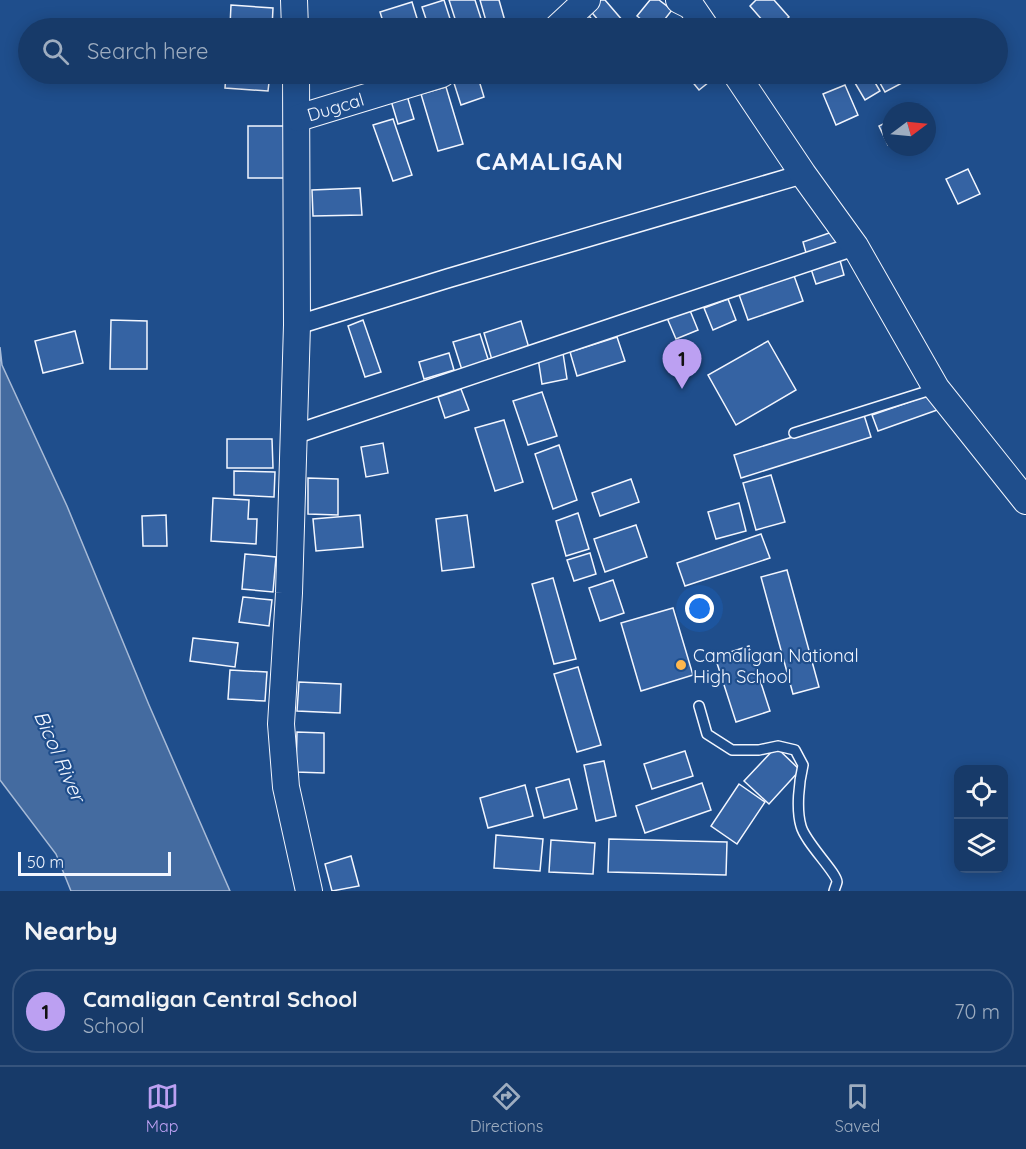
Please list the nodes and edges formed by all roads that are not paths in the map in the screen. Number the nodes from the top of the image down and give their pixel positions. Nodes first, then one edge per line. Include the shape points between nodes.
1 (294, 0) edge
2 (587, 0) edge
3 (679, 0) edge
4 (295, 18) edge
5 (568, 18) edge
6 (700, 18) edge
7 (296, 84) edge
8 (409, 84) edge
9 (743, 84) edge
10 (298, 118) junction
11 (803, 174) junction
12 (855, 246) junction
13 (297, 325) junction
14 (936, 388) junction
15 (795, 433) dead end
16 (293, 435) junction
17 (1026, 501) edge
18 (699, 706) dead end
19 (309, 891) edge
20 (834, 891) edge

1 - 4 street
2 - 5 street
3 - 6 street via 692,6
7 - 10 street
8 - 10 street, Dugcal
9 - 11 street
10 - 13 street
11 - 12 street
11 - 13 street
12 - 14 street
12 - 16 street
13 - 16 street
14 - 15 lane
14 - 17 street
16 - 19 street via 290,592 281,724 286,787
18 - 20 lane via 707,734 732,750 778,746 795,750 803,765 798,784 801,827 834,874

